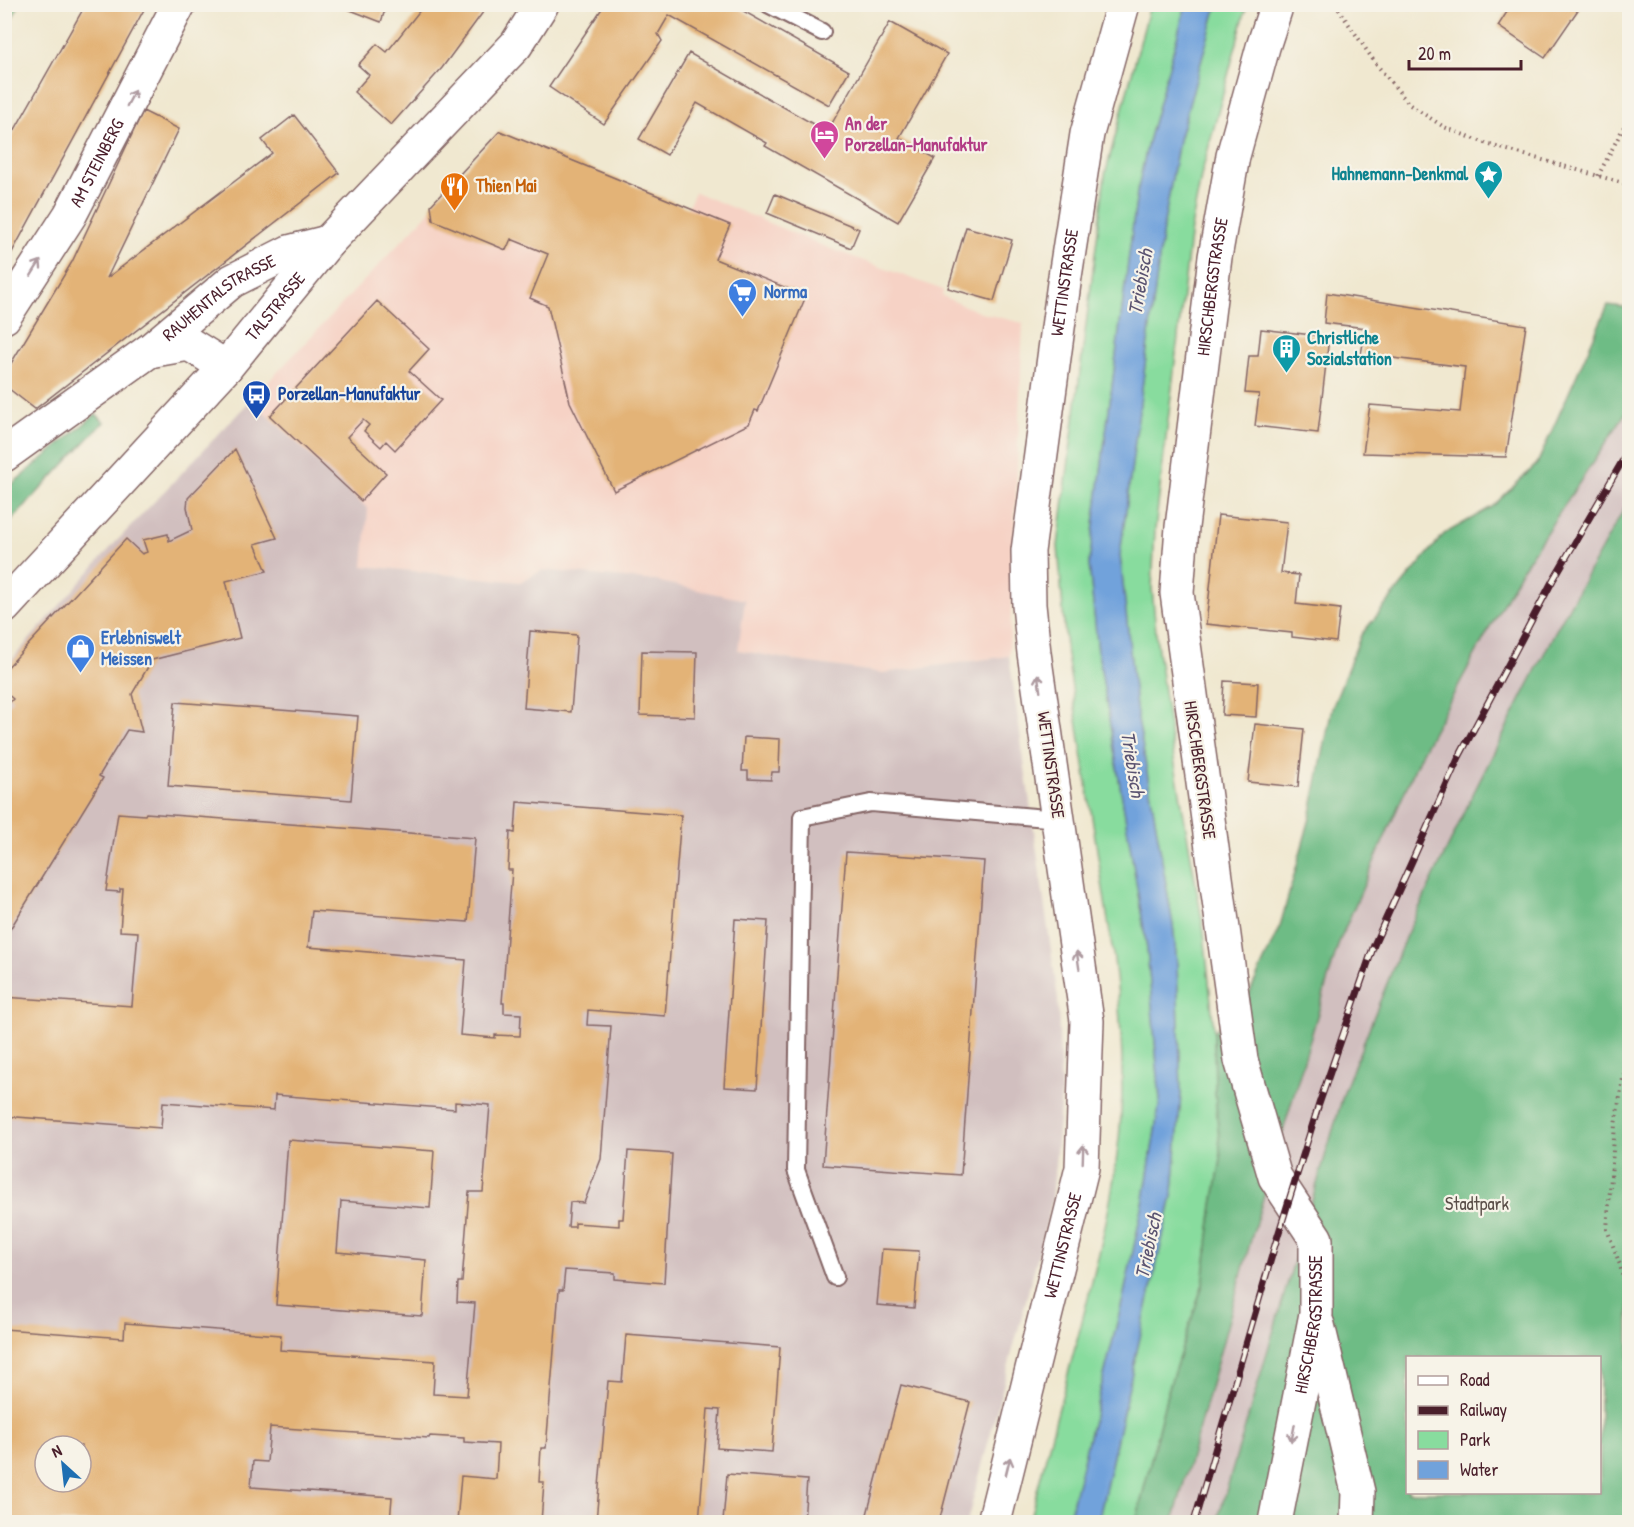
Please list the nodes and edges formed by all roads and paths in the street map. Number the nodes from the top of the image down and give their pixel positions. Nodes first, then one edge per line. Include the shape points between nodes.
1 (179, 4) edge
2 (542, 4) edge
3 (768, 4) edge
4 (1122, 4) edge
5 (1277, 4) edge
6 (1335, 4) edge
7 (822, 32) dead end
8 (1629, 115) edge
9 (1598, 176) junction
10 (1629, 185) edge
11 (328, 242) junction
12 (4, 317) edge
13 (149, 351) junction
14 (226, 367) junction
15 (4, 455) edge
16 (4, 606) edge
17 (1058, 819) junction
18 (1629, 1038) edge
19 (835, 1278) dead end
20 (1629, 1308) edge
21 (1316, 1314) junction
22 (1357, 1507) edge
23 (994, 1522) edge
24 (1275, 1522) edge
25 (1369, 1522) edge

12 -> 1 street, AM STEINBERG via 70,215
2 - 11 street, TALSTRASSE via 516,45
3 - 7 lane
17 -> 4 street, WETTINSTRASSE via 1034,653 1028,551 1087,134
5 - 21 street, HIRSCHBERGSTRASSE via 1233,156 1215,256 1177,593 1241,1060 1275,1177 1316,1239
6 - 9 path via 1410,105 1444,127 1490,145
8 - 9 path
9 - 10 path
11 - 13 street, RAUHENTALSTRASSE via 289,252 232,281
11 - 14 street, TALSTRASSE
13 - 14 street, RAUHENTALSTRASSE via 189,344
13 - 15 street, RAUHENTALSTRASSE
14 - 16 street, TALSTRASSE
17 - 19 lane via 871,802 802,816 796,1170
23 -> 17 street, WETTINSTRASSE via 1082,1168 1087,1021
18 - 20 path via 1615,1125 1606,1229 1620,1265
21 - 22 street
21 -> 24 street, HIRSCHBERGSTRASSE
22 - 25 lane

